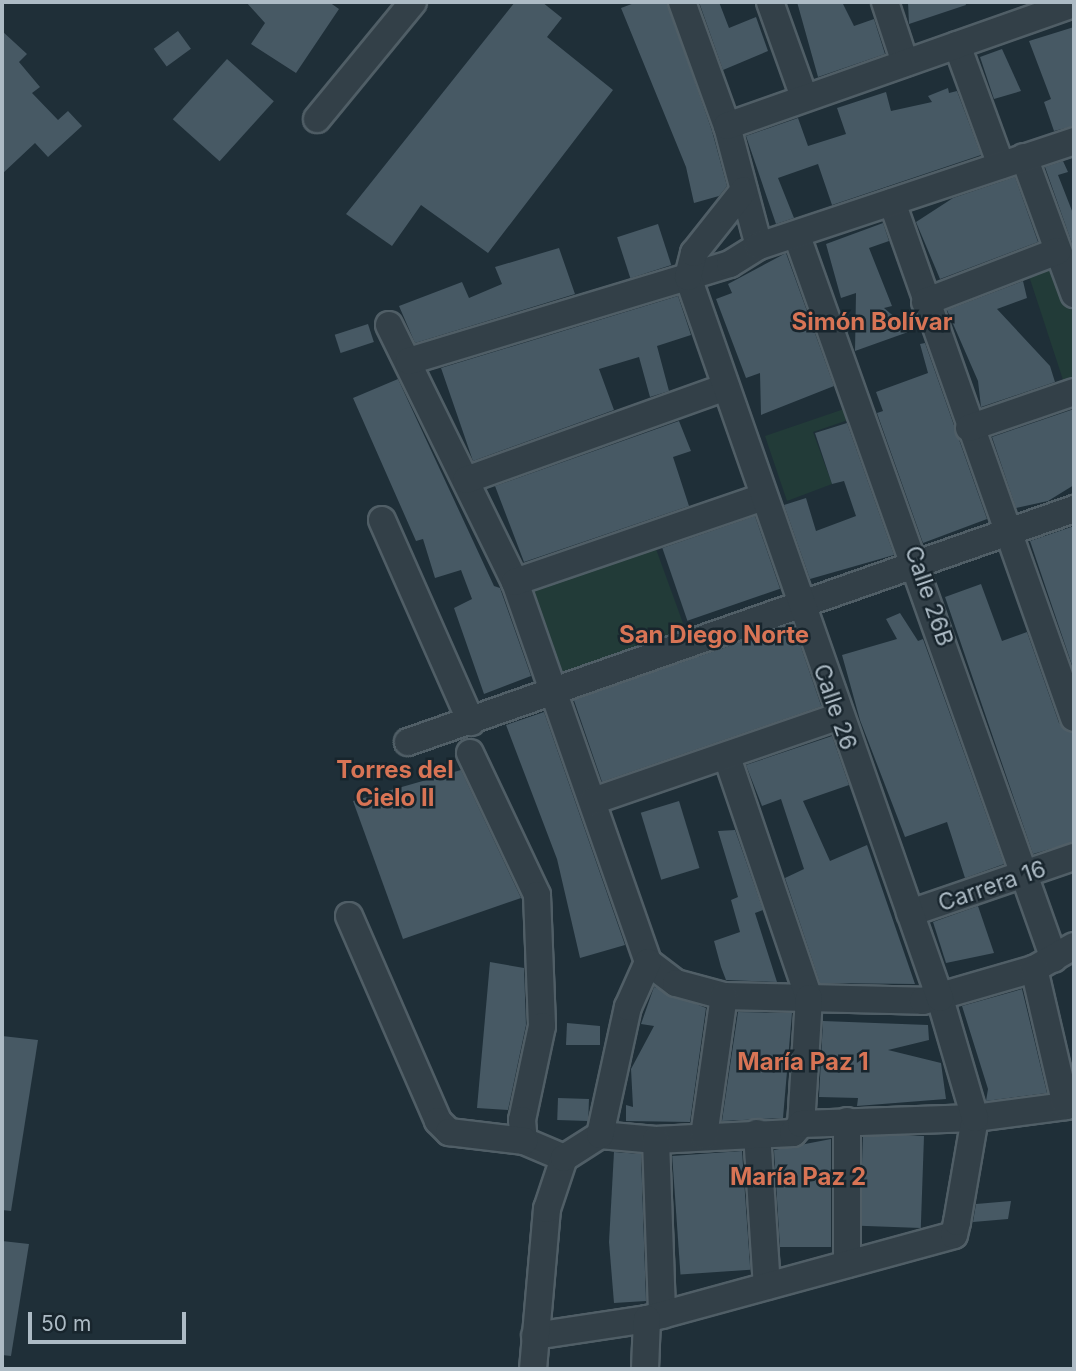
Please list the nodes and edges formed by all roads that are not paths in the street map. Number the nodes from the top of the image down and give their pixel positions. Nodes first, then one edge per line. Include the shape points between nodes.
1 (414, 2) edge
2 (682, 2) edge
3 (770, 2) edge
4 (885, 2) edge
5 (1074, 4) edge
6 (957, 45) junction
7 (905, 63) junction
8 (804, 97) junction
9 (317, 119) dead end
10 (727, 126) junction
11 (1074, 141) edge
12 (1013, 161) junction
13 (744, 190) junction
14 (892, 202) junction
15 (797, 236) junction
16 (759, 246) junction
17 (1058, 251) junction
18 (688, 277) junction
19 (1074, 295) edge
20 (925, 302) junction
21 (389, 325) dead end
22 (409, 361) junction
23 (726, 387) junction
24 (1074, 392) edge
25 (969, 428) junction
26 (466, 480) junction
27 (763, 497) junction
28 (1074, 509) edge
29 (382, 520) dead end
30 (1005, 533) junction
31 (917, 561) junction
32 (515, 582) junction
33 (799, 603) junction
34 (556, 692) junction
35 (836, 717) junction
36 (1074, 718) edge
37 (471, 722) junction
38 (408, 742) dead end
39 (470, 752) dead end
40 (728, 760) junction
41 (593, 801) junction
42 (1074, 857) edge
43 (1023, 879) junction
44 (910, 913) junction
45 (349, 916) dead end
46 (1054, 958) edge
47 (648, 962) junction
48 (724, 996) junction
49 (809, 998) junction
50 (940, 998) junction
51 (975, 1118) junction
52 (847, 1121) junction
53 (802, 1124) junction
54 (757, 1133) junction
55 (600, 1135) junction
56 (704, 1136) junction
57 (656, 1140) junction
58 (524, 1141) junction
59 (564, 1158) junction
60 (847, 1264) junction
61 (767, 1286) junction
62 (655, 1317) junction
63 (536, 1336) junction
64 (533, 1369) edge
65 (645, 1369) edge

1 - 9 street
2 - 10 street
3 - 8 street
4 - 7 street
5 - 6 street
6 - 7 street
6 - 12 street
7 - 8 street
8 - 10 street
10 - 13 street
11 - 12 street
12 - 14 street
12 - 17 street
13 - 16 street
13 - 18 street via 694,253
14 - 15 street
14 - 20 street
15 - 16 street
15 - 31 street, Calle 26B
16 - 18 street
17 - 19 street
17 - 20 street
18 - 22 street
18 - 23 street, Calle 26
20 - 25 street
21 - 22 street
22 - 26 street
23 - 26 street
23 - 27 street, Calle 26
24 - 25 street
25 - 30 street
26 - 32 street
27 - 32 street
27 - 33 street, Calle 26
28 - 30 street
29 - 37 street
30 - 31 street
30 - 36 street
31 - 33 street
31 - 43 street, Calle 26B
32 - 34 street
33 - 34 street
33 - 35 street, Calle 26
34 - 37 street
34 - 41 street
35 - 40 street
35 - 44 street, Calle 26
37 - 38 street
39 - 58 street via 537,895 542,1026 522,1120
40 - 41 street
40 - 49 street
41 - 47 street
42 - 43 street, Carrera 16
43 - 44 street, Carrera 16
43 - 46 street, Calle 26B
44 - 50 street, Calle 26
45 - 58 street via 438,1121 449,1132
46 - 50 street
46 - 51 street, Calle 26B via 1069,1102
47 - 48 street via 676,983
47 - 55 street via 628,1007
48 - 49 street
48 - 56 street
49 - 50 street
49 - 53 street
50 - 51 street, Calle 26
51 - 52 street
51 - 60 street via 954,1235
52 - 53 street
52 - 60 street
53 - 54 street via 793,1133
54 - 56 street
54 - 61 street
55 - 57 street
55 - 59 street
56 - 57 street
57 - 62 street
58 - 59 street
59 - 63 street via 547,1209
60 - 61 street
61 - 62 street
62 - 63 street
62 - 65 street
63 - 64 street

